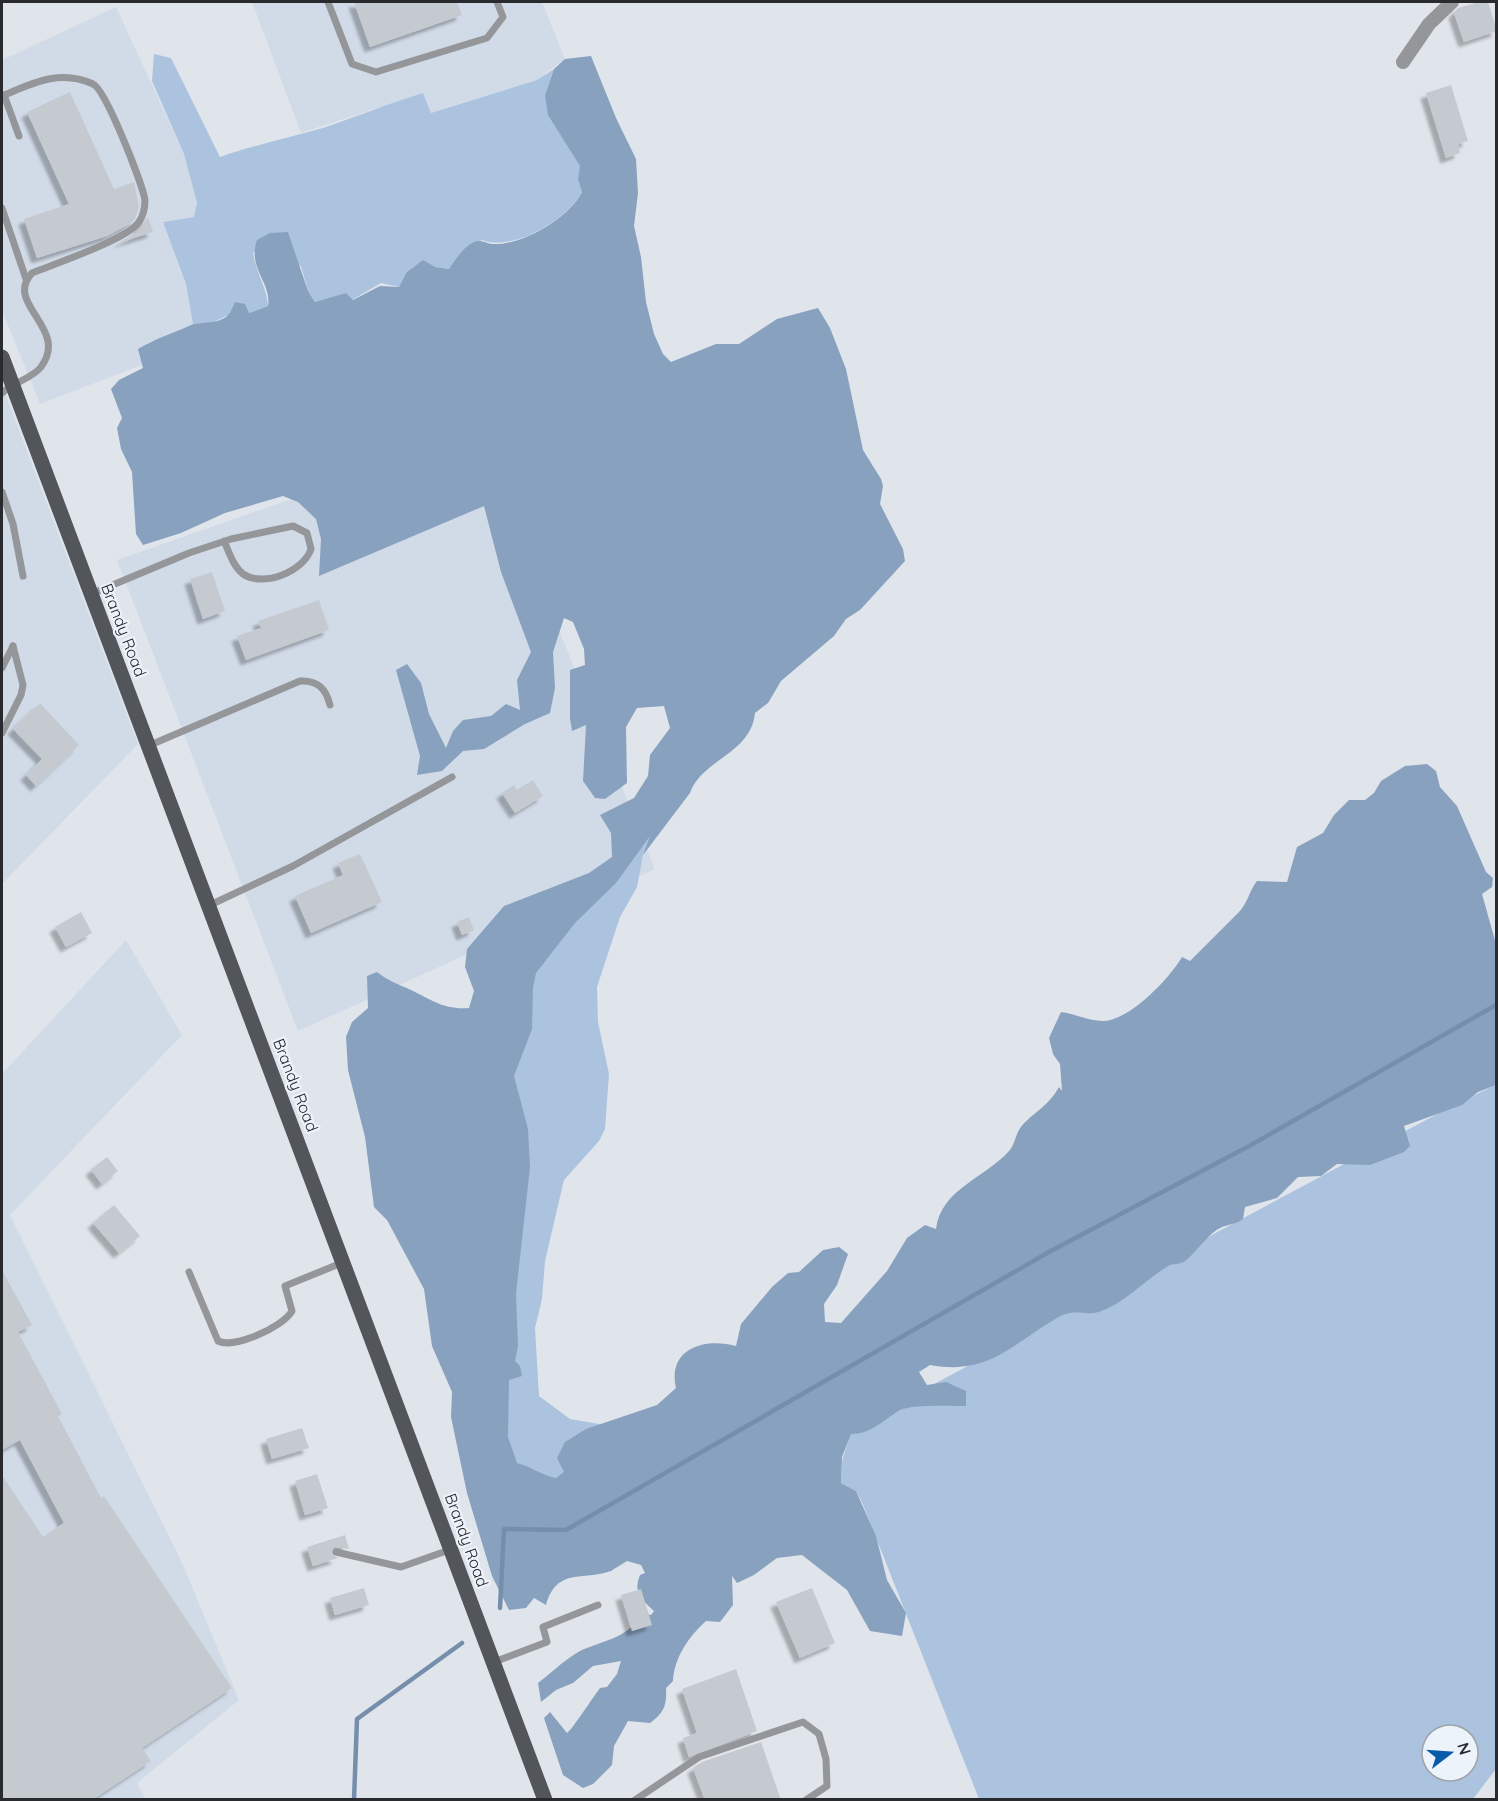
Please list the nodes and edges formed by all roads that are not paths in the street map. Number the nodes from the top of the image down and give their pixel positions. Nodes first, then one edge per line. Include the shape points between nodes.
1 (328, 2) edge
2 (497, 2) edge
3 (1452, 2) edge
4 (1404, 62) dead end
5 (3, 95) edge
6 (19, 136) dead end
7 (2, 208) edge
8 (26, 279) junction
9 (2, 357) edge
10 (2, 364) edge
11 (7, 388) edge
12 (2, 492) edge
13 (224, 541) junction
14 (23, 576) dead end
15 (91, 594) junction
16 (2, 668) edge
17 (330, 705) dead end
18 (2, 733) edge
19 (148, 746) junction
20 (452, 777) dead end
21 (208, 906) junction
22 (344, 1262) junction
23 (189, 1272) dead end
24 (452, 1549) junction
25 (336, 1552) dead end
26 (598, 1605) dead end
27 (494, 1662) junction
28 (545, 1800) edge
29 (635, 1800) edge
30 (806, 1800) edge

1 - 2 lane via 352,64 376,72 486,38 503,17
3 - 4 street via 1429,24
5 - 6 lane
5 - 8 lane via 45,78 61,76 97,85 109,102 144,199 144,210 135,228
7 - 8 lane
8 - 11 lane via 24,296 45,328 48,350 39,370
9 - 11 main road, Brandy Road
10 - 11 main road, Brandy Road
11 - 15 main road, Brandy Road
12 - 14 lane
13 - 13 lane via 292,526 307,533 311,549 302,566 261,578 250,577 236,566
13 - 15 lane
15 - 19 main road, Brandy Road
16 - 18 lane via 13,646 23,685
17 - 19 lane via 323,688 315,682 300,681
19 - 21 main road, Brandy Road
20 - 21 lane via 293,866
21 - 22 main road, Brandy Road
22 - 23 lane via 285,1286 291,1311 283,1322 235,1344 218,1341
22 - 24 main road, Brandy Road
24 - 25 lane via 401,1567
24 - 27 main road, Brandy Road
26 - 27 lane via 543,1626 547,1642
27 - 28 main road, Brandy Road
29 - 30 lane via 699,1757 803,1722 819,1734 826,1759 827,1786

